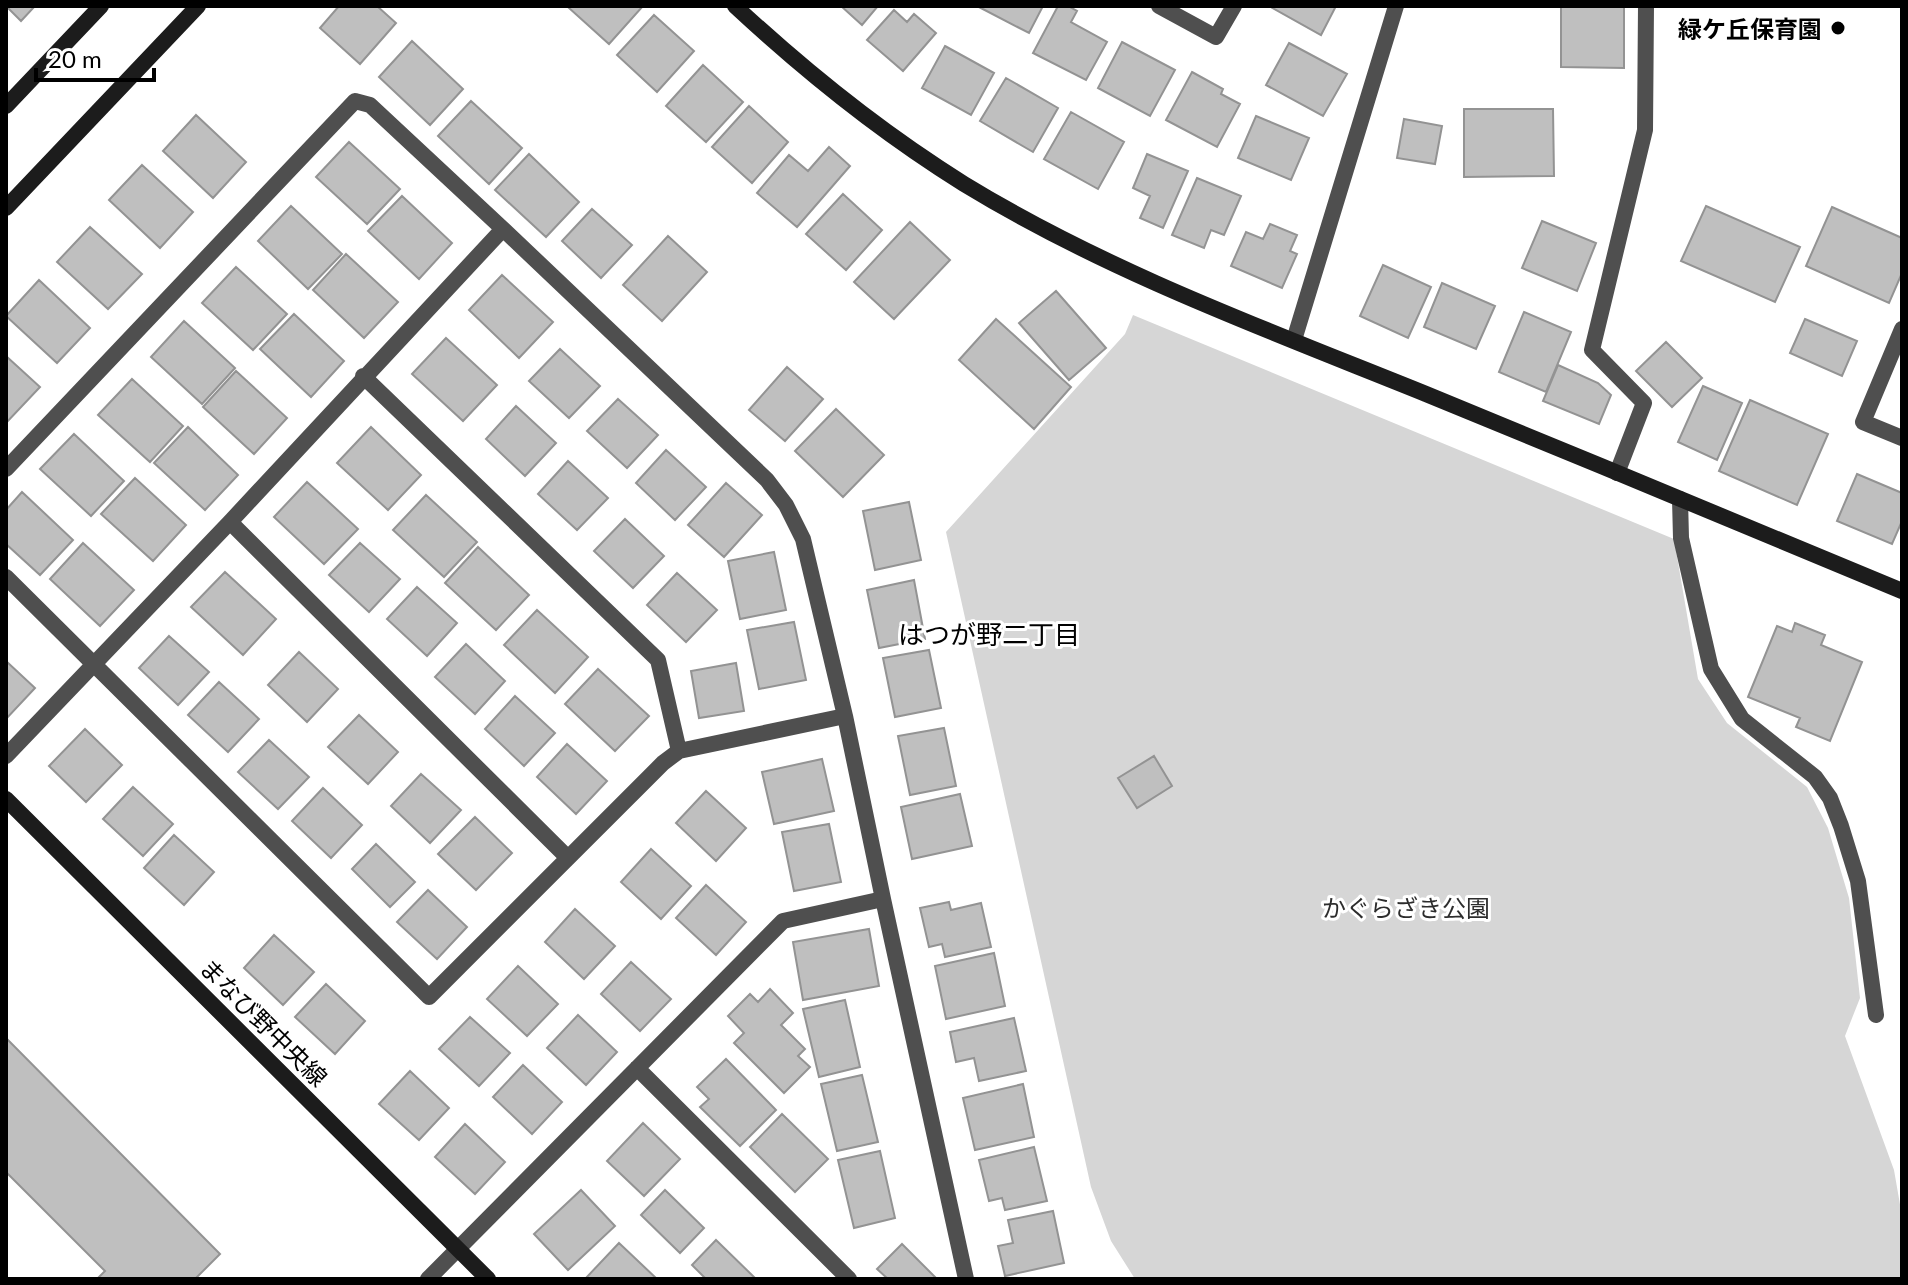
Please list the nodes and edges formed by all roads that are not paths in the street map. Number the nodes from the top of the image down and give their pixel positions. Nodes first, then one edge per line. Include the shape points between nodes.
1 (101, 6) edge
2 (198, 6) edge
3 (735, 6) edge
4 (1159, 6) edge
5 (1234, 6) edge
6 (1396, 6) edge
7 (1646, 6) edge
8 (6, 106) edge
9 (6, 208) edge
10 (503, 229) junction
11 (1902, 329) edge
12 (1294, 340) junction
13 (363, 376) junction
14 (1902, 438) edge
15 (6, 469) edge
16 (1617, 473) junction
17 (1680, 499) junction
18 (230, 522) junction
19 (6, 577) edge
20 (1902, 591) edge
21 (92, 664) junction
22 (845, 716) junction
23 (679, 751) junction
24 (6, 756) edge
25 (6, 799) edge
26 (567, 857) junction
27 (883, 899) junction
28 (1876, 1015) dead end
29 (637, 1068) junction
30 (457, 1249) junction
31 (428, 1279) edge
32 (488, 1279) edge
33 (849, 1279) edge
34 (966, 1279) edge

1 - 8 street
2 - 9 street
3 - 12 street via 847,102 966,185 1106,260
4 - 5 street via 1216,37
6 - 12 street
7 - 16 street via 1645,130 1592,350 1644,403
10 - 13 street
10 - 15 street via 370,105 355,101
10 - 22 street via 767,480 786,505 803,539
11 - 14 street via 1863,422
12 - 16 street
13 - 18 street
13 - 23 street via 658,660
16 - 17 street
17 - 20 street
17 - 28 street via 1681,538 1711,669 1742,719 1815,777 1841,826 1858,881
18 - 21 street
18 - 26 street
19 - 21 street
21 - 24 street
21 - 26 street via 429,997
22 - 23 street
22 - 27 street
23 - 26 street
25 - 30 street, まなび野中央線
27 - 29 street via 783,921
27 - 34 street
29 - 30 street
29 - 33 street
30 - 31 street
30 - 32 street, まなび野中央線

